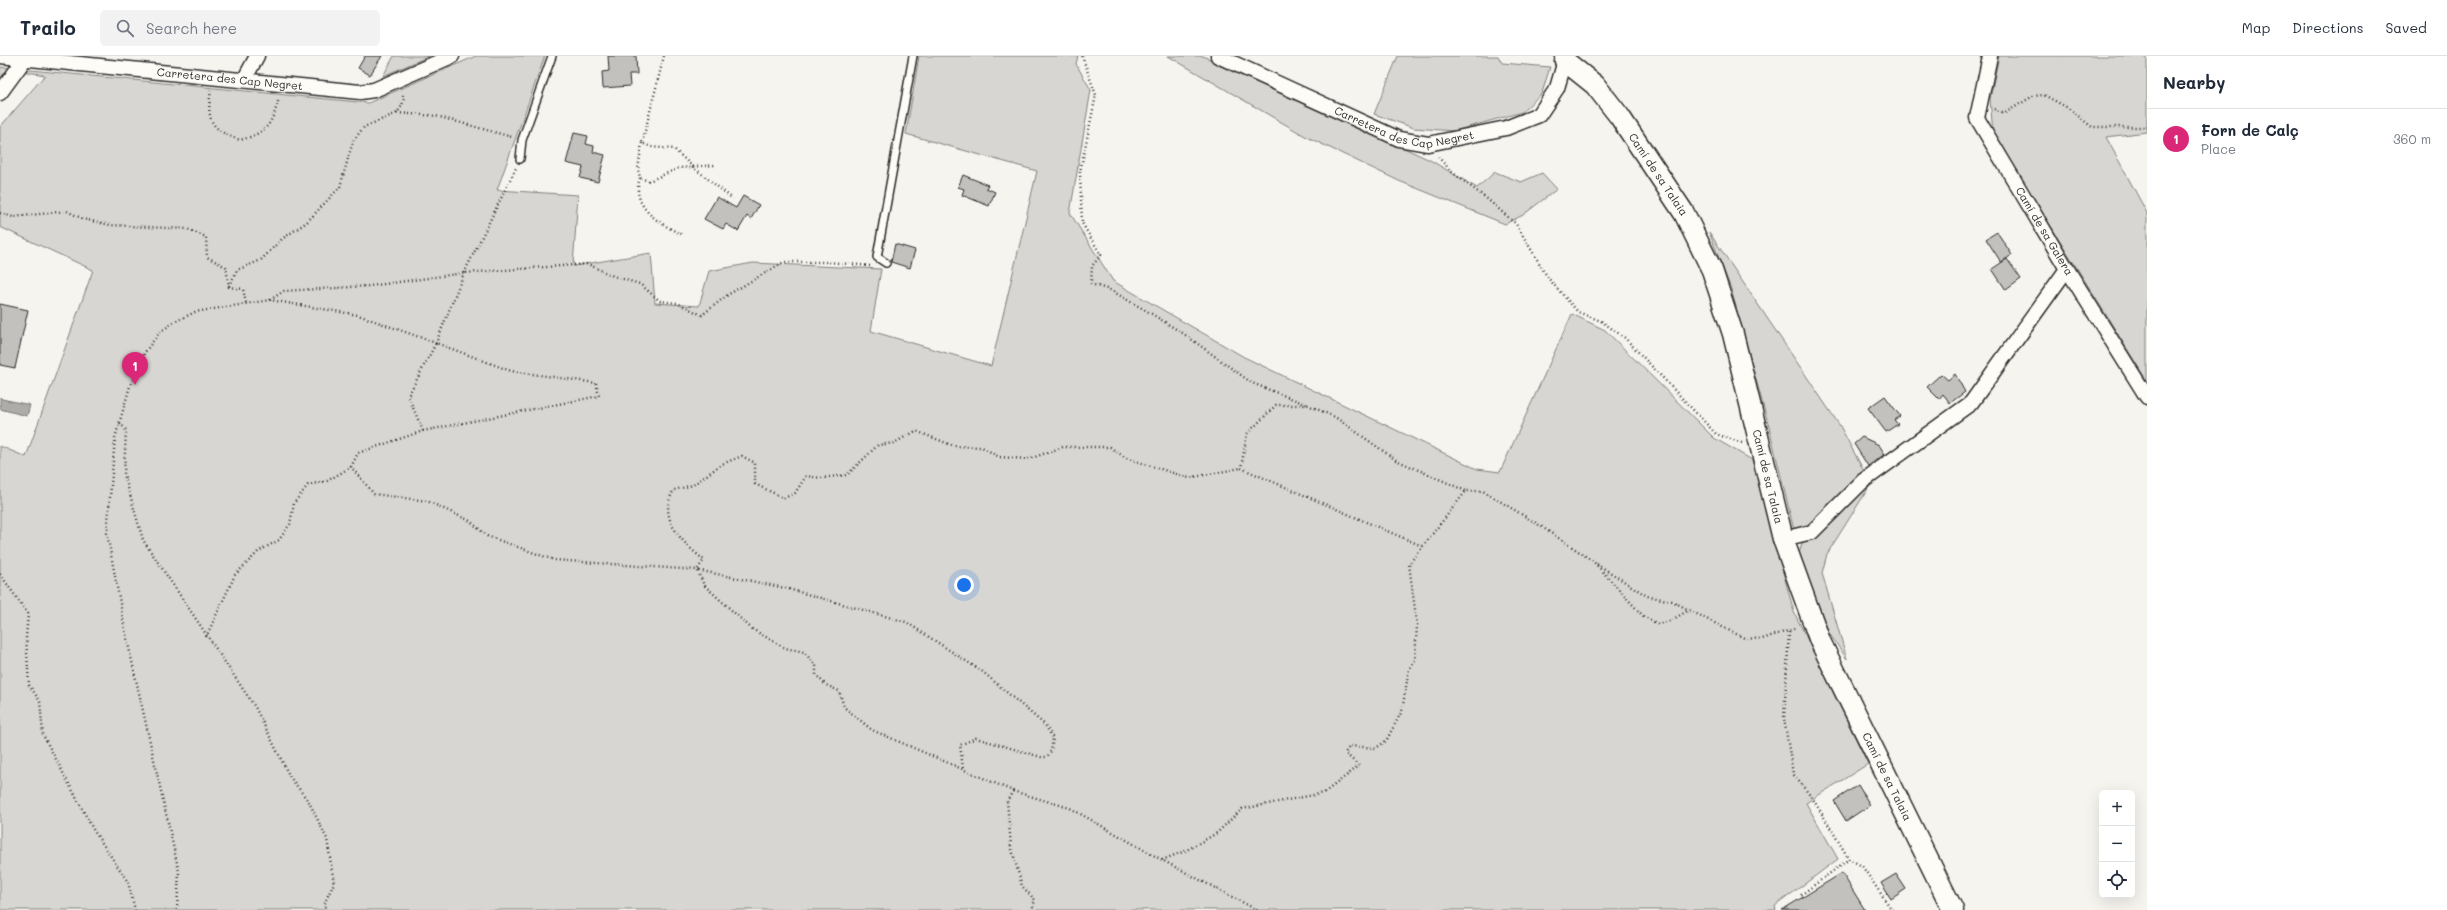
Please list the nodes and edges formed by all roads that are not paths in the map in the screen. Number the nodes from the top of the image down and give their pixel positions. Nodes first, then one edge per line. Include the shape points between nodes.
1 (0, 56) edge
2 (257, 56) edge
3 (452, 56) edge
4 (552, 56) edge
5 (912, 56) edge
6 (1218, 56) edge
7 (1990, 56) edge
8 (27, 58) edge
9 (1563, 59) edge
10 (97, 61) edge
11 (244, 80) junction
12 (0, 93) edge
13 (520, 160) road end
14 (886, 263) dead end
15 (2067, 269) junction
16 (2147, 398) edge
17 (1783, 539) junction
18 (1953, 910) edge

1 - 8 street, Carretera des Cap Negret
2 - 11 street
3 - 11 street, Carretera des Cap Negret via 374,90 360,92
4 - 13 lane via 522,140
5 - 14 lane via 877,257
6 - 9 street, Carretera des Cap Negret via 1399,139 1428,144 1506,128 1539,114 1557,88
7 - 15 street, Camí de sa Galera via 1977,118
8 - 10 street, Carretera des Cap Negret
8 - 12 street
9 - 17 street, Camí de sa Talaia via 1595,85 1684,213 1712,270 1733,334
10 - 11 street, Carretera des Cap Negret
15 - 16 street, Camí de sa Galera
15 - 17 street via 1970,403 1863,481 1812,532
17 - 18 street, Camí de sa Talaia via 1820,641

